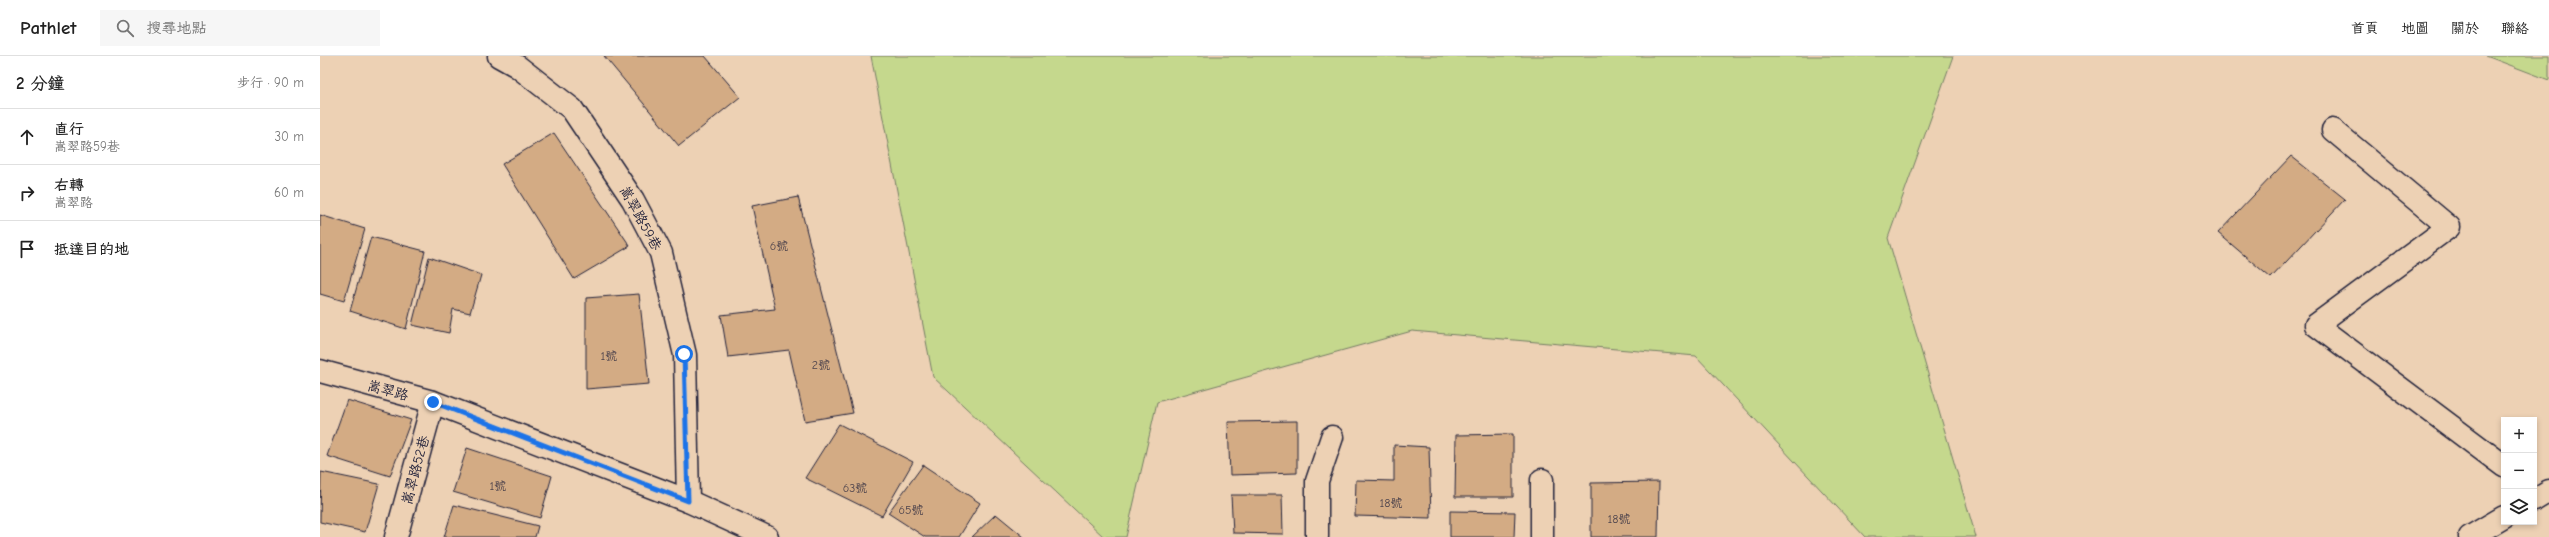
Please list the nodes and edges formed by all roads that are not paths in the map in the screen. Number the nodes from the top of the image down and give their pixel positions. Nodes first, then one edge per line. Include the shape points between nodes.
1 (499, 56) edge
2 (2333, 130) dead end
3 (320, 371) edge
4 (433, 402) junction
5 (1332, 437) dead end
6 (2501, 464) edge
7 (1542, 480) dead end
8 (688, 501) junction
9 (2501, 519) edge
10 (396, 537) edge
11 (767, 537) edge
12 (1318, 537) edge
13 (1542, 537) edge
14 (2470, 537) edge

1 - 8 street, 嵩翠路59巷 via 517,66 572,109 633,200 661,253 684,354
2 - 6 street via 2448,227 2316,325
3 - 4 street, 嵩翠路
4 - 8 street, 嵩翠路
4 - 10 street, 嵩翠路52巷
5 - 12 street via 1317,481
7 - 13 street
8 - 11 street, 嵩翠路
9 - 14 street

